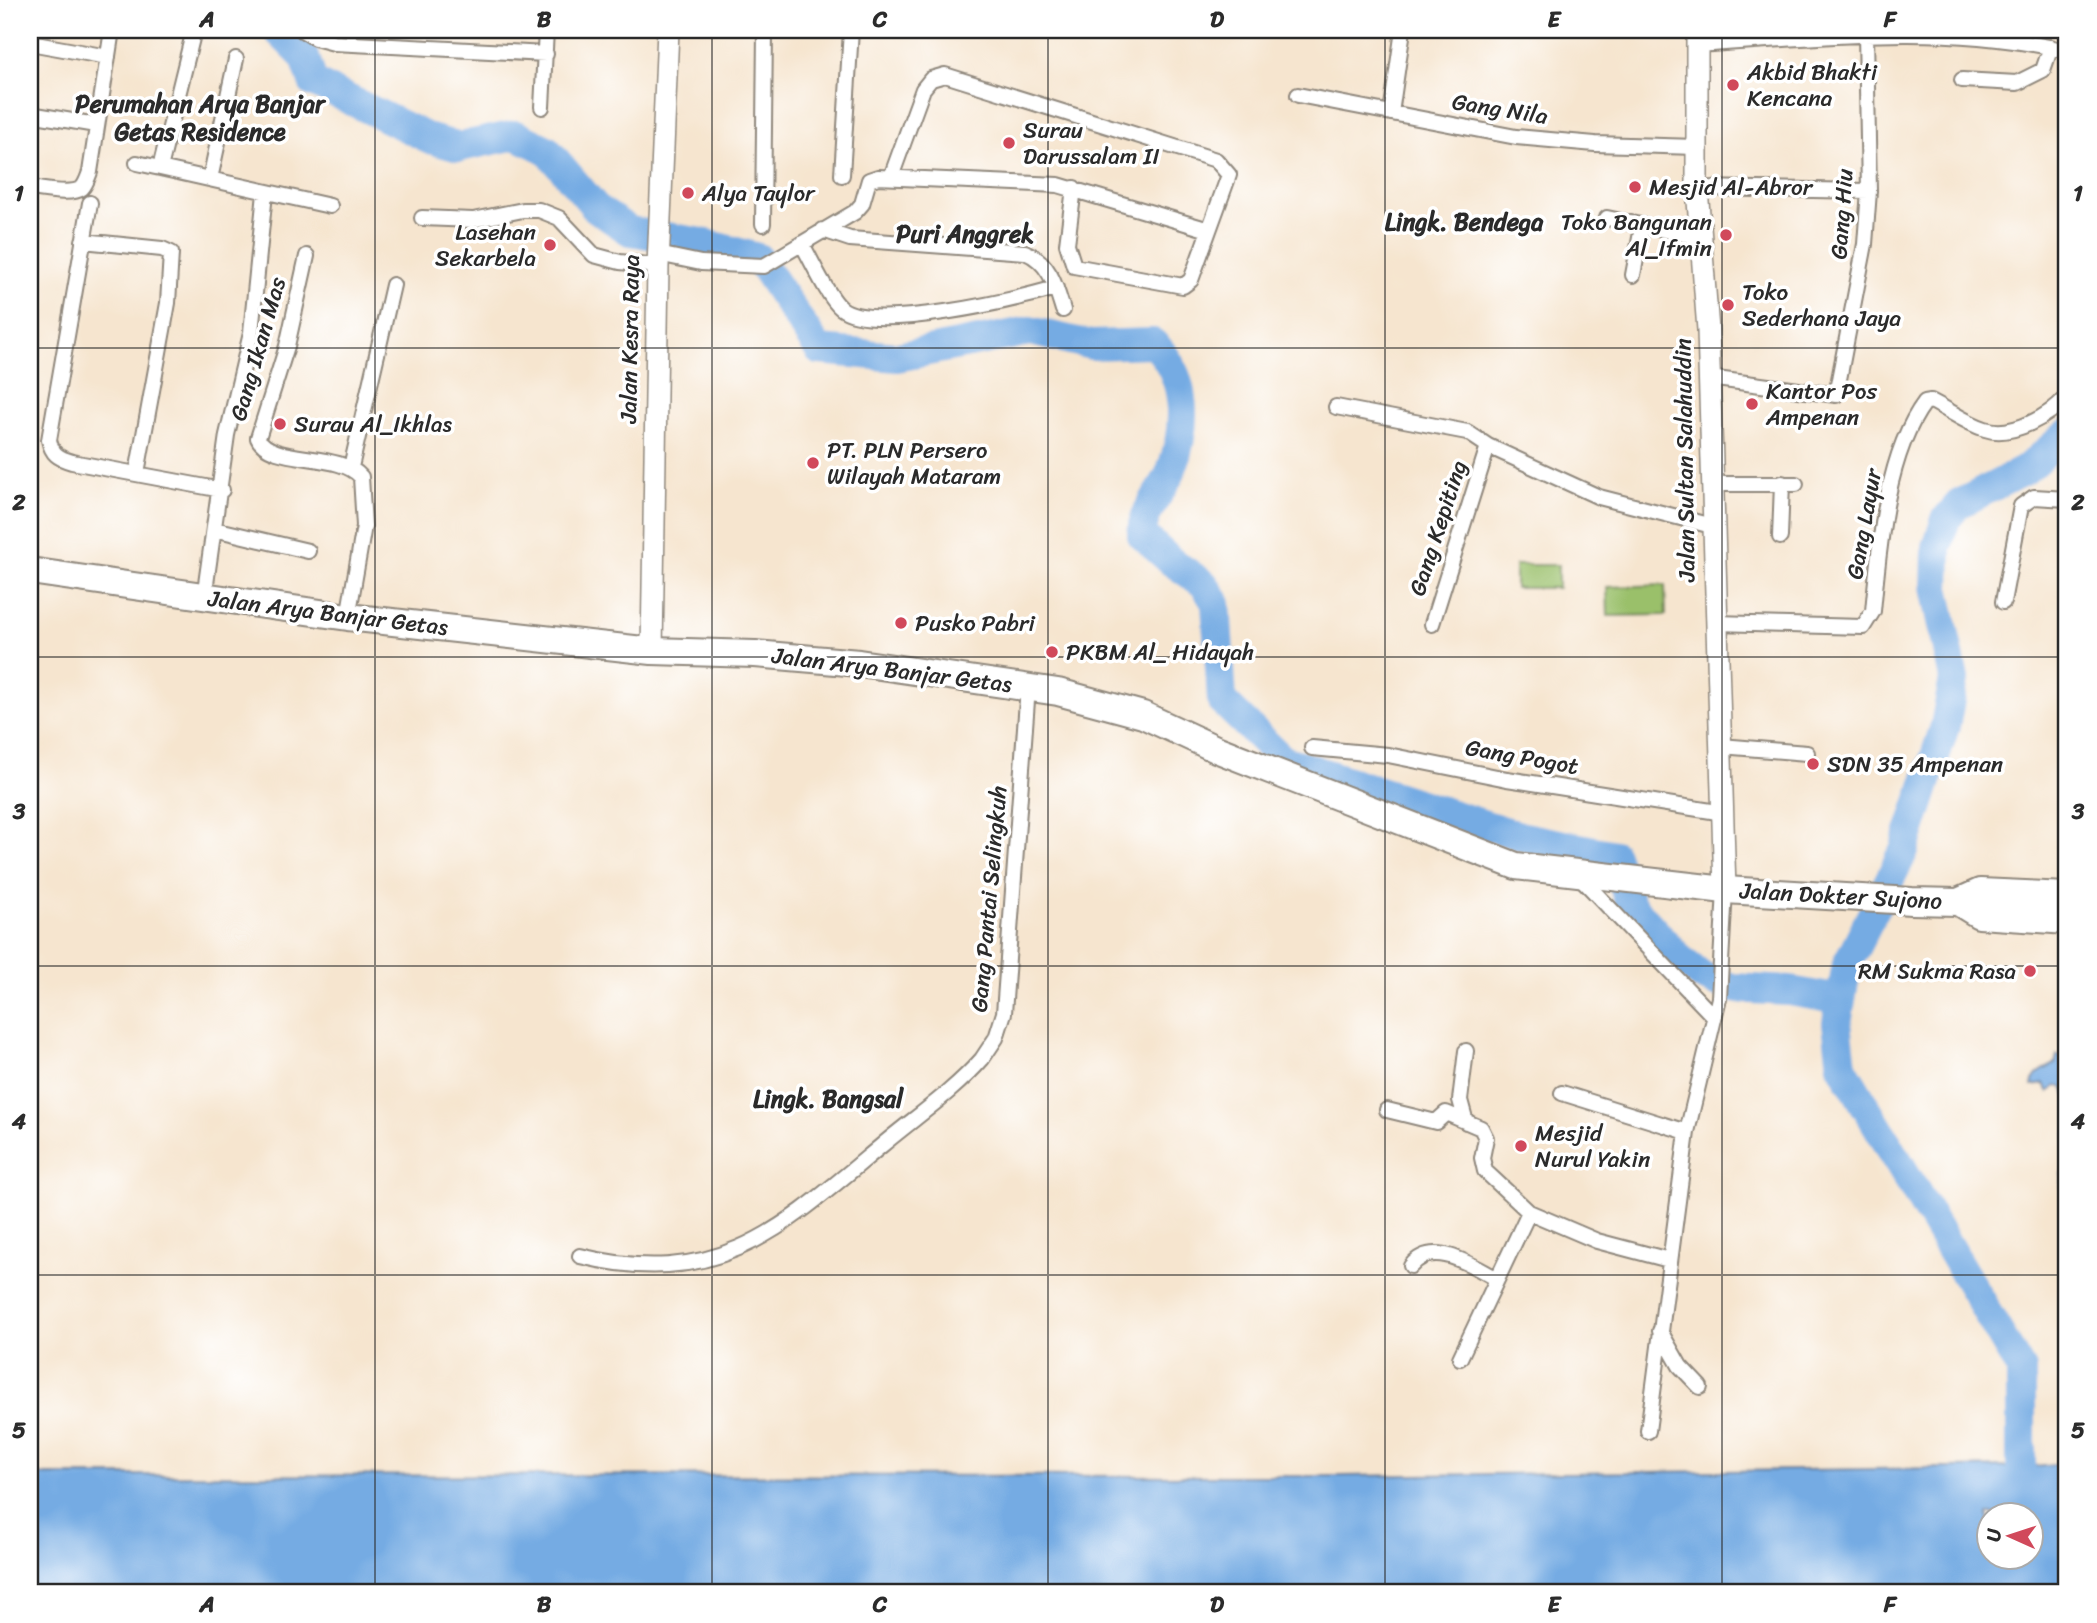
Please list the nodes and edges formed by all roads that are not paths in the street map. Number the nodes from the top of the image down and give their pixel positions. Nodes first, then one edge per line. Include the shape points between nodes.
1 (112, 30) edge
2 (194, 30) edge
3 (302, 30) edge
4 (546, 30) edge
5 (668, 30) edge
6 (765, 30) edge
7 (851, 30) edge
8 (1403, 30) edge
9 (1866, 34) junction
10 (1697, 38) edge
11 (30, 43) edge
12 (2051, 47) junction
13 (2067, 51) edge
14 (546, 54) junction
15 (108, 57) junction
16 (236, 59) dead end
17 (1962, 80) dead end
18 (1298, 94) dead end
19 (542, 107) dead end
20 (1391, 113) junction
21 (30, 114) edge
22 (96, 125) junction
23 (1698, 147) junction
24 (137, 163) dead end
25 (160, 168) junction
26 (842, 175) dead end
27 (891, 177) junction
28 (209, 179) junction
29 (30, 188) edge
30 (1074, 188) junction
31 (1697, 188) junction
32 (1869, 191) junction
33 (265, 193) junction
34 (90, 203) dead end
35 (330, 206) dead end
36 (422, 218) dead end
37 (1607, 218) dead end
38 (763, 224) dead end
39 (1643, 227) junction
40 (824, 230) junction
41 (1209, 230) junction
42 (1702, 238) junction
43 (83, 241) junction
44 (802, 244) junction
45 (658, 253) junction
46 (307, 256) dead end
47 (1633, 275) dead end
48 (393, 285) dead end
49 (1056, 288) junction
50 (1063, 310) dead end
51 (1709, 378) junction
52 (2067, 396) edge
53 (1336, 407) dead end
54 (1488, 446) junction
55 (351, 467) junction
56 (137, 473) junction
57 (1713, 484) junction
58 (222, 490) junction
59 (2067, 499) edge
60 (1712, 526) junction
61 (214, 530) junction
62 (1780, 537) dead end
63 (308, 551) dead end
64 (30, 571) edge
65 (204, 598) junction
66 (2003, 602) dead end
67 (348, 617) junction
68 (1716, 623) junction
69 (1432, 624) dead end
70 (652, 651) junction
71 (1028, 687) junction
72 (1721, 746) junction
73 (1312, 748) dead end
74 (1807, 753) dead end
75 (1724, 813) junction
76 (1578, 875) junction
77 (1724, 890) junction
78 (2067, 896) edge
79 (1958, 902) junction
80 (2067, 921) edge
81 (1713, 1016) junction
82 (1466, 1051) dead end
83 (1562, 1093) dead end
84 (1387, 1110) dead end
85 (1466, 1122) junction
86 (1686, 1132) junction
87 (1529, 1212) junction
88 (580, 1256) dead end
89 (1669, 1260) junction
90 (1411, 1266) dead end
91 (1496, 1278) junction
92 (1660, 1331) junction
93 (1460, 1358) dead end
94 (1700, 1387) dead end
95 (1648, 1431) dead end

1 - 15 street
2 - 25 street
3 - 14 street via 334,43
4 - 14 street
5 - 45 main road, Jalan Kesra Raya
6 - 38 street
7 - 26 street
8 - 20 street
9 - 10 street
9 - 12 street via 1981,37
9 - 32 street, Gang Hiu
10 - 23 main road, Jalan Sultan Salahuddin
11 - 15 street
12 - 13 street
12 - 17 street via 2043,70 2017,83
14 - 19 street
15 - 22 street
16 - 28 street
18 - 20 street, Gang Nila
20 - 23 street, Gang Nila via 1516,137
21 - 22 street
22 - 29 street via 90,172 82,187
23 - 31 main road, Jalan Sultan Salahuddin
24 - 25 street
25 - 28 street
27 - 30 street
27 - 40 street via 872,178 859,209
27 - 41 street via 923,89 941,75 1216,160 1227,169 1229,181
28 - 33 street
30 - 41 street
30 - 41 street via 1067,250 1071,263 1085,271 1183,286 1191,280
31 - 32 street
31 - 42 main road, Jalan Sultan Salahuddin
32 - 51 street, Gang Hiu via 1865,244 1836,395
33 - 35 street
33 - 58 street via 251,333 227,435
34 - 43 street
36 - 45 street via 473,220 539,210 559,218 594,255 620,262
37 - 39 street
39 - 42 street
39 - 47 street
40 - 44 street
40 - 49 street via 850,239 1025,252 1043,263
42 - 51 main road, Jalan Sultan Salahuddin
43 - 56 street via 49,440 61,458
43 - 56 street via 171,253 168,303
44 - 45 street via 772,262 752,266 701,263
44 - 49 street via 839,306 852,313 944,313
45 - 70 main road, Jalan Kesra Raya
46 - 55 street, Gang Ikan Mas via 258,438 269,449
48 - 55 street
49 - 50 street
51 - 57 main road, Jalan Sultan Salahuddin
52 - 68 street, Gang Layur via 2027,424 2004,431 1983,428 1925,402 1890,486 1873,611 1863,627
53 - 54 street, Gang Kepiting via 1467,432
54 - 60 street, Gang Kepiting via 1599,497
54 - 69 street, Gang Kepiting
55 - 67 street via 361,477 365,507
56 - 58 street
57 - 60 main road, Jalan Sultan Salahuddin
57 - 62 street via 1789,483
58 - 61 street
59 - 66 street via 2035,497 2021,506
60 - 68 main road, Jalan Sultan Salahuddin
61 - 63 street
61 - 65 street
64 - 65 highway, Jalan Arya Banjar Getas
65 - 67 highway, Jalan Arya Banjar Getas
67 - 70 highway, Jalan Arya Banjar Getas
68 - 72 main road, Jalan Sultan Salahuddin
70 - 71 highway, Jalan Arya Banjar Getas via 859,663
71 - 76 highway, Jalan Arya Banjar Getas via 1088,698 1143,715 1216,749 1516,866
71 - 88 street, Gang Pantai Selingkuh via 1004,1013 996,1038 982,1059 796,1217 761,1239 723,1254 662,1265 620,1264
72 - 74 street
72 - 75 main road, Jalan Sultan Salahuddin
73 - 75 street, Gang Pogot via 1388,755
75 - 77 main road, Jalan Sultan Salahuddin
76 - 77 highway, Jalan Arya Banjar Getas
76 - 81 street
77 - 79 highway, Jalan Dokter Sujono
77 - 81 street via 1722,965
78 - 79 highway, Jalan Dokter Sujono via 1980,892
79 - 80 highway, Jalan Dokter Sujono via 1979,915
81 - 86 street
82 - 85 street via 1460,1100
83 - 86 street
84 - 85 street via 1436,1122 1446,1113
85 - 87 street via 1481,1128 1486,1136 1485,1171
86 - 89 street
87 - 89 street via 1597,1241
87 - 91 street
89 - 92 street
90 - 91 street via 1429,1253 1441,1254
91 - 93 street
92 - 94 street via 1680,1366
92 - 95 street

